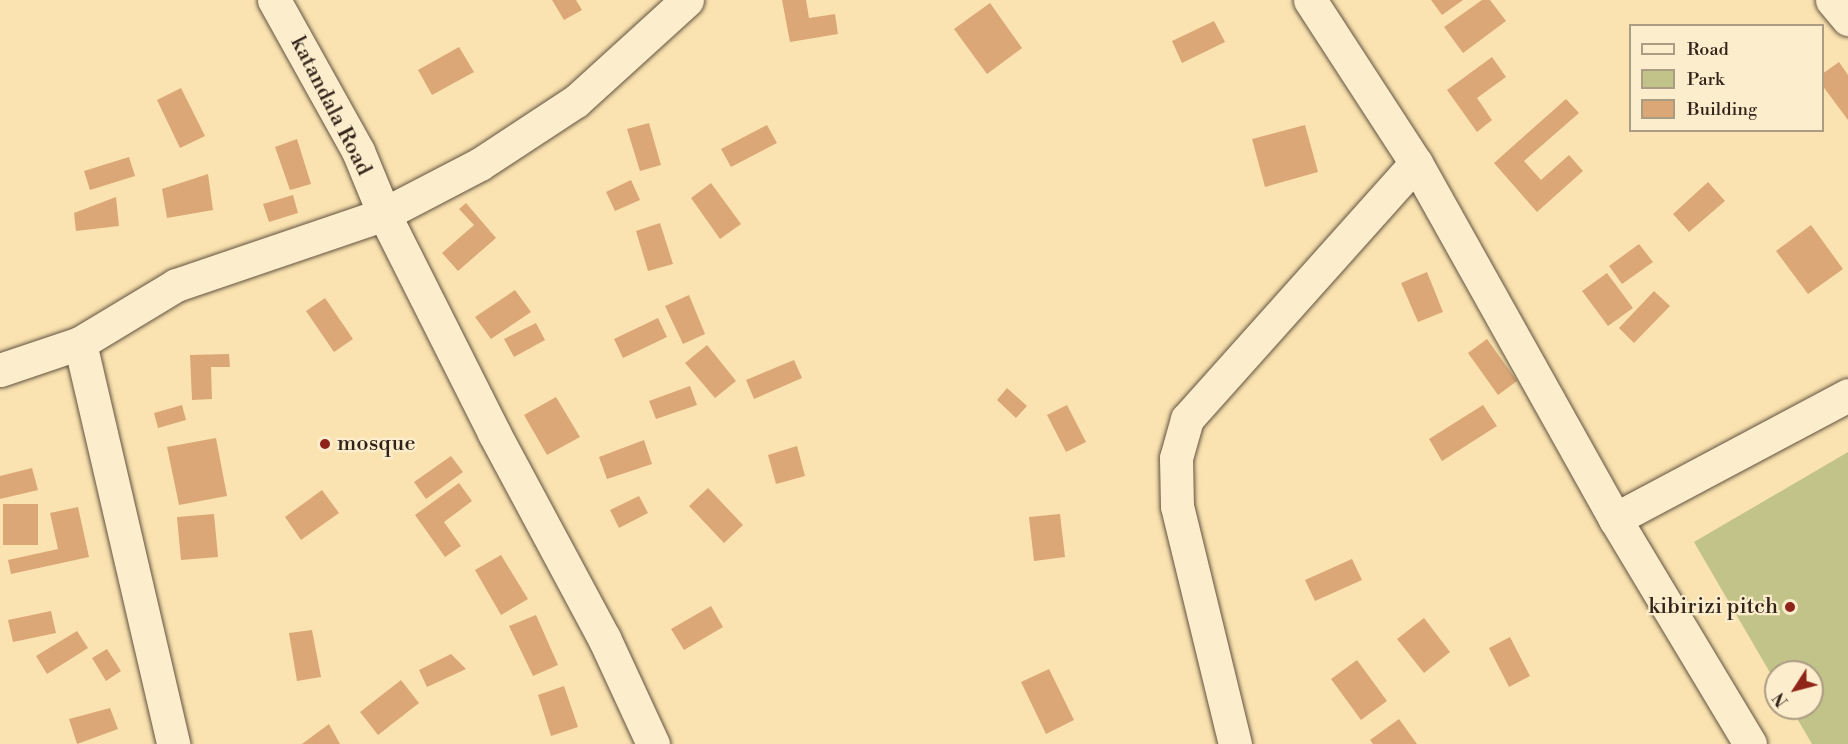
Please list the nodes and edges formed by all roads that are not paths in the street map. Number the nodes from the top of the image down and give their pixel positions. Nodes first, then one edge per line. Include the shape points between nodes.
1 (274, 0) edge
2 (687, 0) edge
3 (1310, 0) edge
4 (1832, 0) edge
5 (1848, 19) edge
6 (1416, 163) junction
7 (384, 214) junction
8 (80, 343) junction
9 (0, 370) edge
10 (1848, 395) edge
11 (1615, 519) junction
12 (173, 744) edge
13 (653, 744) edge
14 (1235, 744) edge
15 (1750, 744) edge

1 - 7 street, katandala Road via 358,151
2 - 7 street via 576,100 480,164
3 - 6 street
4 - 5 street
6 - 11 street
6 - 14 street via 1187,419 1176,458 1177,507
7 - 8 street via 176,285
7 - 13 street, katandala Road via 494,434 604,638
8 - 9 street
8 - 12 street
10 - 11 street
11 - 15 street

